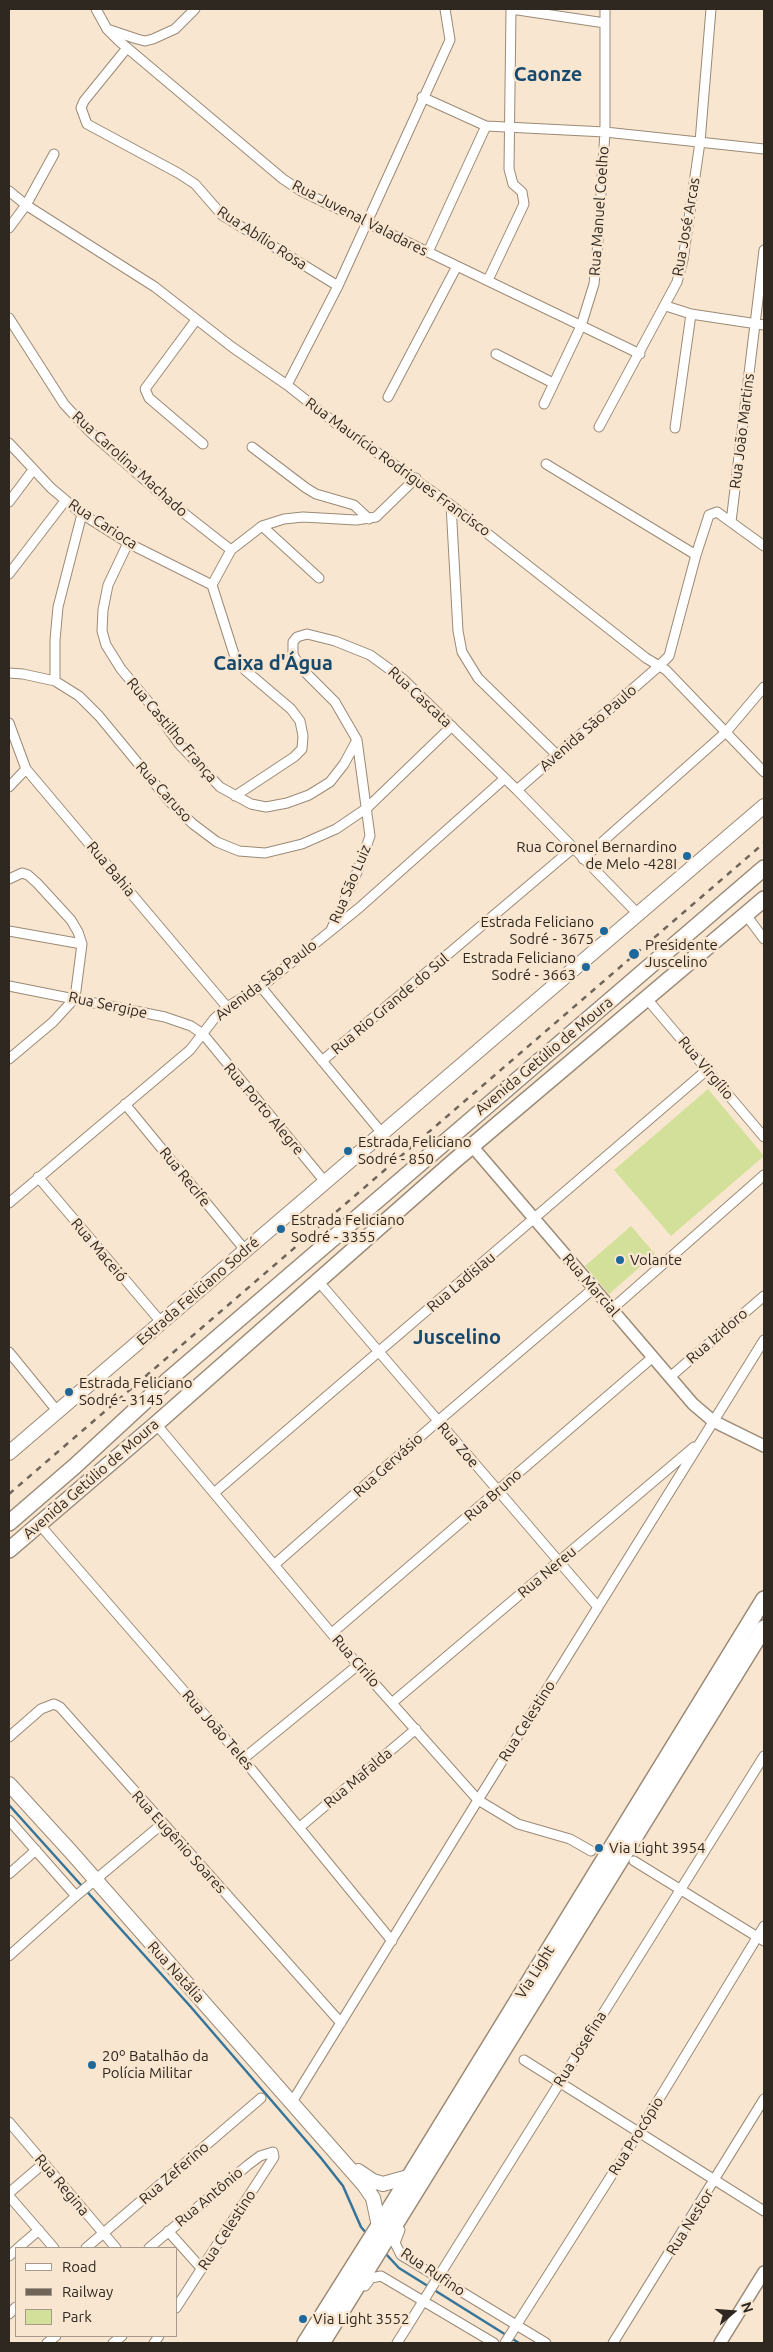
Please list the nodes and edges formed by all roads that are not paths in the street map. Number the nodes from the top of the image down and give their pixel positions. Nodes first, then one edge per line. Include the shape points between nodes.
1 (96, 9) edge
2 (195, 9) edge
3 (444, 9) edge
4 (511, 9) edge
5 (605, 9) edge
6 (712, 9) edge
7 (605, 23) junction
8 (107, 29) junction
9 (127, 48) junction
10 (422, 97) junction
11 (486, 126) junction
12 (509, 128) junction
13 (605, 132) junction
14 (700, 142) junction
15 (764, 150) edge
16 (54, 154) dead end
17 (9, 190) edge
18 (26, 205) junction
19 (366, 223) junction
20 (9, 228) edge
21 (764, 250) edge
22 (428, 252) junction
23 (457, 266) junction
24 (488, 280) junction
25 (338, 286) junction
26 (666, 306) junction
27 (691, 314) junction
28 (9, 318) edge
29 (196, 320) junction
30 (760, 324) edge
31 (581, 326) junction
32 (496, 354) dead end
33 (640, 354) junction
34 (554, 383) junction
35 (287, 384) junction
36 (388, 397) dead end
37 (544, 404) dead end
38 (599, 427) dead end
39 (676, 428) dead end
40 (9, 443) edge
41 (203, 444) dead end
42 (252, 446) dead end
43 (546, 464) dead end
44 (33, 470) junction
45 (416, 478) junction
46 (65, 501) junction
47 (9, 502) edge
48 (451, 505) junction
49 (82, 514) junction
50 (369, 520) junction
51 (731, 522) junction
52 (262, 526) junction
53 (128, 543) junction
54 (764, 546) edge
55 (231, 550) junction
56 (696, 555) junction
57 (9, 574) edge
58 (319, 578) dead end
59 (212, 585) junction
60 (659, 666) junction
61 (9, 673) edge
62 (55, 681) junction
63 (764, 687) edge
64 (9, 724) edge
65 (452, 726) junction
66 (726, 732) junction
67 (357, 740) junction
68 (557, 755) junction
69 (26, 769) junction
70 (764, 772) edge
71 (504, 779) junction
72 (9, 787) edge
73 (517, 790) junction
74 (235, 796) junction
75 (764, 806) edge
76 (367, 808) junction
77 (572, 849) junction
78 (583, 858) junction
79 (764, 868) edge
80 (9, 879) edge
81 (764, 899) edge
82 (638, 914) junction
83 (746, 914) junction
84 (331, 930) junction
85 (9, 931) edge
86 (764, 939) edge
87 (82, 944) junction
88 (9, 986) edge
89 (261, 987) junction
90 (75, 998) junction
91 (647, 999) junction
92 (227, 1006) junction
93 (203, 1034) junction
94 (9, 1059) edge
95 (322, 1061) junction
96 (708, 1069) junction
97 (125, 1104) junction
98 (381, 1132) junction
99 (764, 1137) edge
100 (472, 1146) junction
101 (764, 1175) edge
102 (38, 1177) junction
103 (326, 1183) junction
104 (9, 1203) edge
105 (535, 1219) junction
106 (245, 1250) junction
107 (318, 1282) junction
108 (594, 1288) junction
109 (764, 1296) edge
110 (612, 1309) junction
111 (161, 1322) junction
112 (237, 1322) junction
113 (764, 1340) edge
114 (9, 1352) edge
115 (378, 1352) junction
116 (653, 1357) junction
117 (229, 1360) junction
118 (670, 1377) junction
119 (167, 1381) junction
120 (58, 1412) junction
121 (438, 1420) junction
122 (712, 1421) junction
123 (156, 1424) junction
124 (700, 1442) junction
125 (764, 1446) edge
126 (9, 1453) edge
127 (498, 1491) junction
128 (214, 1493) junction
129 (9, 1523) edge
130 (39, 1524) junction
131 (9, 1550) edge
132 (559, 1562) junction
133 (274, 1565) junction
134 (764, 1600) edge
135 (598, 1607) junction
136 (764, 1628) edge
137 (332, 1633) junction
138 (358, 1665) junction
139 (393, 1702) junction
140 (416, 1729) junction
141 (9, 1737) edge
142 (764, 1756) edge
143 (243, 1759) junction
144 (9, 1784) edge
145 (478, 1800) junction
146 (10, 1823) edge
147 (162, 1824) junction
148 (300, 1827) junction
149 (36, 1850) junction
150 (591, 1851) dead end
151 (634, 1861) dead end
152 (9, 1874) edge
153 (93, 1882) junction
154 (680, 1888) junction
155 (77, 1895) junction
156 (764, 1926) edge
157 (761, 1939) edge
158 (392, 1941) junction
159 (9, 1956) edge
160 (341, 2024) junction
161 (524, 2060) dead end
162 (560, 2082) junction
163 (262, 2098) dead end
164 (764, 2099) edge
165 (292, 2102) junction
166 (9, 2122) edge
167 (639, 2132) junction
168 (273, 2152) joint
169 (343, 2160) junction
170 (44, 2163) junction
171 (430, 2168) junction
172 (408, 2177) junction
173 (716, 2180) junction
174 (9, 2194) edge
175 (764, 2211) edge
176 (39, 2230) junction
177 (168, 2231) junction
178 (381, 2231) junction
179 (103, 2233) junction
180 (19, 2247) edge
181 (53, 2247) edge
182 (87, 2247) edge
183 (115, 2247) edge
184 (150, 2247) edge
185 (368, 2256) junction
186 (202, 2269) junction
187 (764, 2272) edge
188 (437, 2279) junction
189 (425, 2299) junction
190 (178, 2305) edge
191 (516, 2327) junction
192 (305, 2343) edge
193 (322, 2343) edge
194 (329, 2343) edge
195 (398, 2343) edge
196 (494, 2343) edge
197 (506, 2343) edge
198 (546, 2343) edge
199 (613, 2343) edge
200 (720, 2343) edge

1 - 8 street, Rua Juvenal Valadares
2 - 8 street via 175,29 145,41
3 - 10 street via 450,40
4 - 7 street
4 - 12 street
5 - 7 street, Rua Manuel Coelho
6 - 14 street, Rua José Arcas
7 - 13 street, Rua Manuel Coelho
8 - 9 street, Rua Juvenal Valadares
9 - 19 street, Rua Juvenal Valadares via 283,179
9 - 25 street, Rua Abílio Rosa via 84,101 81,108 87,124 178,173 194,184 222,215
10 - 11 street
10 - 19 street
11 - 12 street
11 - 22 street
12 - 13 street
12 - 24 street via 510,178 522,192 524,204
13 - 14 street
13 - 31 street, Rua Manuel Coelho via 598,255 594,284
14 - 15 street
14 - 26 street, Rua José Arcas via 683,260
16 - 18 street
17 - 18 street, Rua Maurício Rodrigues Francisco
18 - 20 street
18 - 29 street, Rua Maurício Rodrigues Francisco via 117,261
19 - 22 street, Rua Juvenal Valadares
19 - 25 street
21 - 30 street, Rua João Martins
22 - 23 street, Rua Juvenal Valadares
23 - 24 street, Rua Juvenal Valadares
23 - 36 street
24 - 31 street, Rua Juvenal Valadares
25 - 35 street
26 - 27 street
26 - 33 street, Rua José Arcas
27 - 30 street
27 - 39 street
28 - 55 street, Rua Carolina Machado via 70,411 171,503
29 - 35 street, Rua Maurício Rodrigues Francisco
29 - 41 street via 144,389 149,398
30 - 51 street, Rua João Martins
31 - 33 street, Rua Juvenal Valadares
31 - 34 street, Rua Manuel Coelho
32 - 34 street
33 - 38 street, Rua José Arcas
34 - 37 street, Rua Manuel Coelho
35 - 45 street, Rua Maurício Rodrigues Francisco via 334,422
40 - 44 street, Rua Carioca
42 - 50 street via 306,488 354,505
43 - 56 street
44 - 46 street, Rua Carioca
44 - 47 street
45 - 48 street, Rua Maurício Rodrigues Francisco
45 - 50 street via 385,510
46 - 49 street, Rua Carioca
46 - 57 street
48 - 60 street, Rua Maurício Rodrigues Francisco
48 - 68 street via 462,652 478,678
49 - 53 street, Rua Carioca
49 - 62 street via 58,607
50 - 52 street via 303,517
51 - 54 street
51 - 56 street, Avenida São Paulo via 716,512 711,513
52 - 55 street
52 - 58 street
53 - 59 street, Rua Carioca
53 - 74 street, Rua Castilho França via 108,585 102,631 106,645 121,669 197,764 220,787
55 - 59 street
56 - 60 street, Avenida São Paulo via 671,650
59 - 74 street via 234,654 245,670 300,721 303,736 302,749 294,757
60 - 66 street, Rua Maurício Rodrigues Francisco via 671,674
60 - 68 street, Avenida São Paulo
61 - 62 street, Rua Caruso
62 - 76 street, Rua Caruso via 79,696 170,802 193,824 217,842 239,851 265,853 302,844 336,829
63 - 66 street
64 - 69 street, Rua Bahia
65 - 67 street, Rua Cascata via 403,679 370,655 319,636 307,634 297,637 293,642 293,656 335,702
65 - 71 street, Rua Cascata
65 - 76 street, Rua Caruso
66 - 70 street, Rua Maurício Rodrigues Francisco
66 - 78 street
67 - 74 street, Rua Castilho França via 330,782 309,795 266,807
67 - 76 street, Rua Cascata
68 - 73 street, Avenida São Paulo
69 - 72 street
69 - 92 street, Rua Bahia
71 - 73 street, Rua Cascata
71 - 84 street, Avenida São Paulo
73 - 77 street, Rua Cascata
75 - 82 main road, Estrada Feliciano Sodré
76 - 84 street, Rua São Luiz via 370,836
77 - 78 street, Rua Cascata
77 - 95 street, Rua Rio Grande do Sul
78 - 82 street, Rua Cascata
79 - 112 main road, Avenida Getúlio de Moura via 466,1121
80 - 87 street via 22,873 38,883 71,920
81 - 83 main road, Avenida Getúlio de Moura
82 - 98 main road, Estrada Feliciano Sodré
83 - 86 street
83 - 91 main road, Avenida Getúlio de Moura
84 - 89 street, Avenida São Paulo
85 - 87 street
87 - 90 street
88 - 90 street, Rua Sergipe
89 - 92 street, Avenida São Paulo
89 - 95 street
90 - 93 street, Rua Sergipe via 181,1021
90 - 94 street via 53,1022
91 - 96 street, Rua Virgílio
91 - 100 main road, Avenida Getúlio de Moura
92 - 93 street, Avenida São Paulo
93 - 97 street, Avenida São Paulo via 190,1050
93 - 103 street, Rua Porto Alegre
95 - 98 street
96 - 99 street, Rua Virgílio
96 - 105 street, Rua Ladislau
97 - 102 street, Avenida São Paulo
97 - 106 street, Rua Recife
98 - 103 main road, Estrada Feliciano Sodré
100 - 105 street, Rua Marcial
100 - 107 main road, Avenida Getúlio de Moura
101 - 110 street
102 - 104 street, Avenida São Paulo
102 - 111 street, Rua Maceió
103 - 106 main road, Estrada Feliciano Sodré
105 - 108 street, Rua Marcial
105 - 115 street, Rua Ladislau
106 - 111 main road, Estrada Feliciano Sodré
107 - 115 street, Rua Zoe
107 - 117 main road, Avenida Getúlio de Moura
108 - 110 street, Rua Marcial
108 - 121 street, Rua Gervásio
109 - 118 street, Rua Izidoro
110 - 116 street, Rua Marcial
111 - 120 main road, Estrada Feliciano Sodré
112 - 117 main road via 201,1361 197,1374 206,1375
112 - 119 main road, Avenida Getúlio de Moura
113 - 122 street, Rua Celestino
114 - 120 street
115 - 121 street, Rua Zoe
115 - 128 street, Rua Ladislau
116 - 118 street, Rua Marcial
116 - 127 street, Rua Bruno
117 - 123 main road, Avenida Getúlio de Moura
118 - 122 street, Rua Marcial
119 - 123 main road via 181,1382 183,1392 157,1417
119 - 129 main road, Avenida Getúlio de Moura
120 - 126 main road, Estrada Feliciano Sodré
121 - 127 street, Rua Zoe
121 - 133 street, Rua Gervásio
122 - 124 street, Rua Celestino
122 - 125 street, Rua Marcial
123 - 128 street, Rua Cirilo
123 - 130 main road, Avenida Getúlio de Moura
124 - 132 street, Rua Nereu
124 - 135 street, Rua Celestino
127 - 132 street, Rua Zoe
127 - 137 street, Rua Bruno
128 - 133 street, Rua Cirilo
130 - 131 main road, Avenida Getúlio de Moura
130 - 143 street, Rua João Teles
132 - 135 street, Rua Zoe
132 - 139 street, Rua Nereu
133 - 137 street, Rua Cirilo
134 - 172 main road, Via Light
135 - 145 street, Rua Celestino
136 - 171 main road, Via Light
137 - 138 street, Rua Cirilo
138 - 139 street, Rua Cirilo
138 - 143 street
139 - 140 street, Rua Cirilo
140 - 145 street, Rua Cirilo
140 - 148 street, Rua Mafalda
141 - 147 street, Rua Eugênio Soares via 41,1709 54,1704 60,1707
142 - 154 street, Rua Josefina
143 - 148 street, Rua João Teles
144 - 153 main road, Rua Natália
145 - 150 street, Rua Cirilo via 518,1824 570,1839
145 - 158 street, Rua Celestino
146 - 149 street
147 - 153 street
147 - 160 street, Rua Eugênio Soares
148 - 158 street, Rua João Teles
149 - 152 street
149 - 155 street
151 - 154 street
153 - 155 street
153 - 165 main road, Rua Natália
154 - 157 street
154 - 162 street, Rua Josefina
155 - 159 street
156 - 157 street, Rua Procópio
157 - 167 street, Rua Procópio
158 - 160 street, Rua Celestino
160 - 165 street, Rua Celestino
161 - 162 street
162 - 167 street
162 - 188 street, Rua Josefina
163 - 179 street, Rua Zeferino
164 - 173 street, Rua Nestor
165 - 169 main road, Rua Natália
166 - 170 street, Rua Regina
167 - 173 street
167 - 191 street, Rua Procópio
168 - 177 street, Rua Antônio via 248,2165
168 - 186 street, Rua Celestino via 274,2157
169 - 172 main road, Rua Natália via 378,2183
169 - 178 main road, Rua Natália via 373,2198
170 - 174 street
170 - 179 street, Rua Regina
171 - 178 main road, Via Light
171 - 188 street, Rua Rufino via 395,2243 401,2255
172 - 178 main road, Via Light
173 - 175 street
173 - 199 street, Rua Nestor
174 - 176 street
176 - 180 street
176 - 181 street
177 - 184 street, Rua Antônio
177 - 186 street
178 - 185 main road, Via Light
179 - 182 street, Rua Zeferino
179 - 183 street, Rua Regina
185 - 192 main road, Via Light
185 - 193 main road, Via Light
186 - 190 street, Rua Celestino
187 - 200 street
188 - 189 street, Rua Josefina
188 - 191 street, Rua Rufino
189 - 194 street, Rua Rufino via 381,2276 371,2278
189 - 195 street, Rua Josefina
189 - 196 street, Rua Rufino
191 - 197 street, Rua Procópio
191 - 198 street, Rua Rufino

